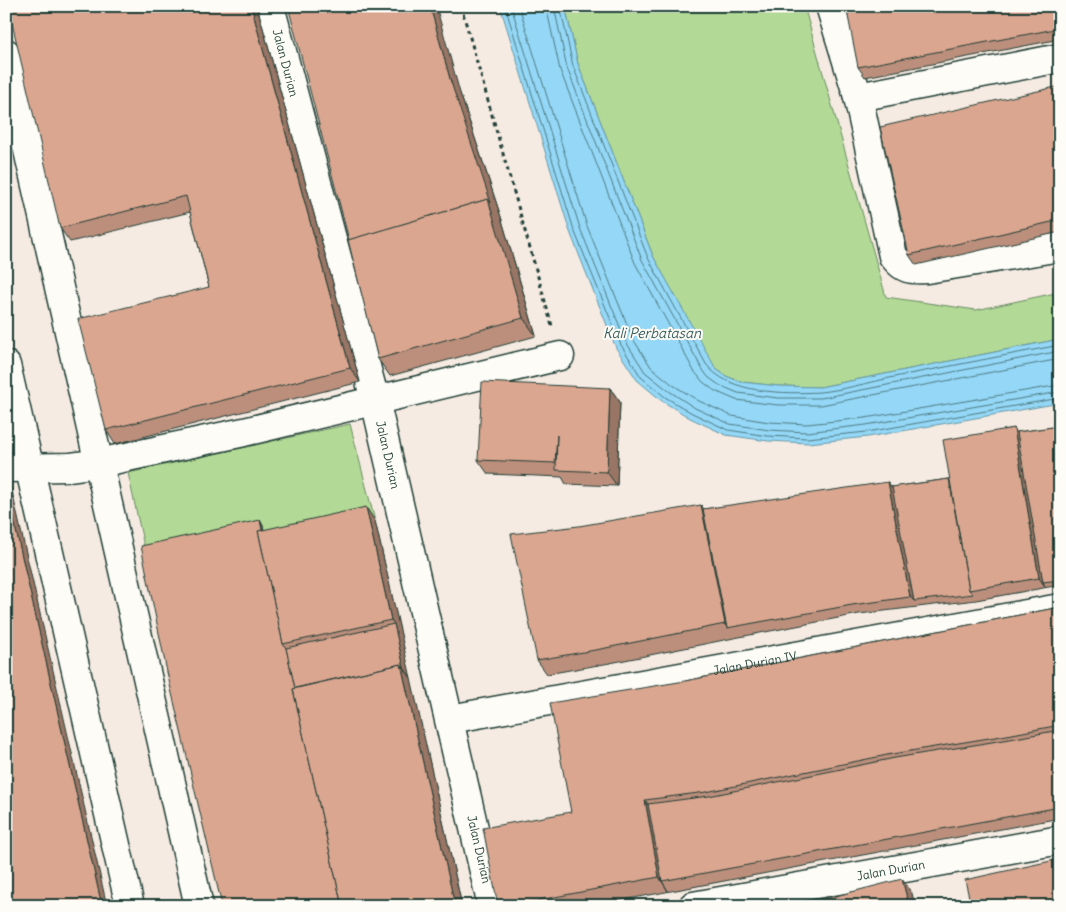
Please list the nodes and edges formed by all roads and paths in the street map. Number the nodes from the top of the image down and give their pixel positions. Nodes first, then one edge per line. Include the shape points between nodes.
1 (270, 6) edge
2 (461, 6) edge
3 (830, 6) edge
4 (6, 53) edge
5 (1060, 58) edge
6 (858, 97) junction
7 (1060, 246) edge
8 (560, 356) joint
9 (6, 365) edge
10 (375, 400) junction
11 (99, 463) junction
12 (18, 467) edge
13 (1060, 608) edge
14 (450, 719) junction
15 (1060, 840) edge
16 (130, 906) edge
17 (199, 906) edge
18 (492, 906) edge
19 (694, 906) edge

1 - 10 street, Jalan Durian
2 - 8 path
3 - 6 street
4 - 11 street
5 - 6 street
6 - 7 street via 893,256 901,266 927,269
8 - 10 street
9 - 12 street
10 - 11 street
10 - 14 street, Jalan Durian
11 - 12 street via 70,467
11 - 17 street
12 - 16 street
13 - 14 street, Jalan Durian IV
14 - 18 street, Jalan Durian
15 - 19 street, Jalan Durian

